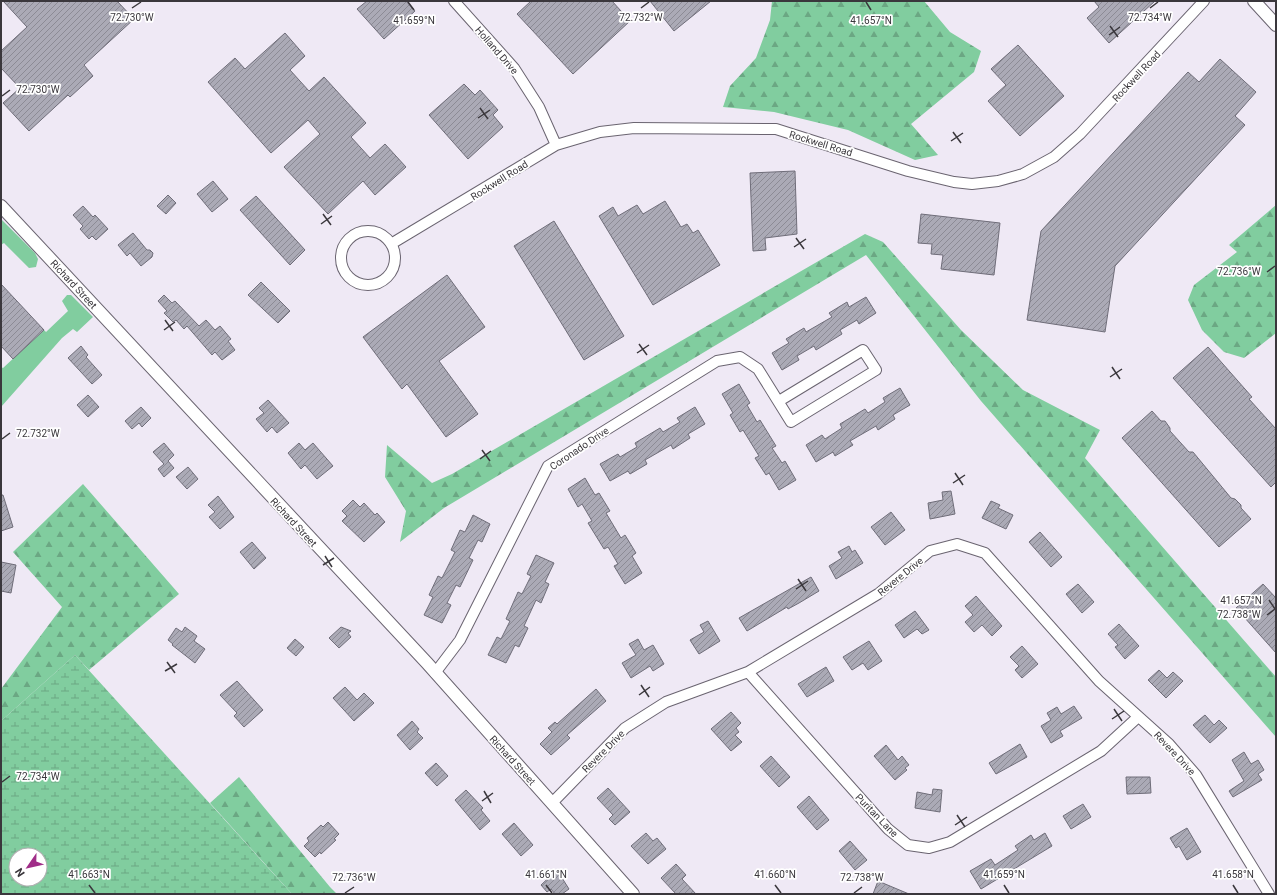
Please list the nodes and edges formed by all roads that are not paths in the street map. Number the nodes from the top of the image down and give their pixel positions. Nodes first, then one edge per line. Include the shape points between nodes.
1 (454, 1) edge
2 (1204, 1) edge
3 (1254, 1) edge
4 (1276, 25) edge
5 (556, 146) junction
6 (1, 206) edge
7 (391, 244) junction
8 (779, 401) junction
9 (748, 672) junction
10 (435, 673) junction
11 (1138, 717) junction
12 (552, 804) junction
13 (633, 894) edge
14 (1269, 894) edge

1 - 5 street, Holland Drive via 514,68 539,107
2 - 5 street, Rockwell Road via 1106,108 1054,157 1023,174 998,181 972,184 935,179 776,129 634,128 600,132
3 - 4 street
5 - 7 street, Rockwell Road
6 - 10 street, Richard Street
7 - 7 street via 384,236 374,231 354,234 342,251 341,262 345,272 352,280 361,284 372,285 382,281 390,274 394,264 395,254
8 - 8 street, Coronado Drive via 792,422 876,370 863,350
8 - 10 street, Coronado Drive via 758,369 740,357 717,361 548,466 460,640
9 - 11 street, Revere Drive via 878,594 930,552 957,544 985,553 1099,681
9 - 11 street, Puritan Lane via 888,829 908,846 929,848 950,842 1101,751
9 - 12 street, Revere Drive via 666,702 625,728
10 - 12 street, Richard Street
11 - 14 street, Revere Drive via 1169,744 1196,775
12 - 13 street, Richard Street

